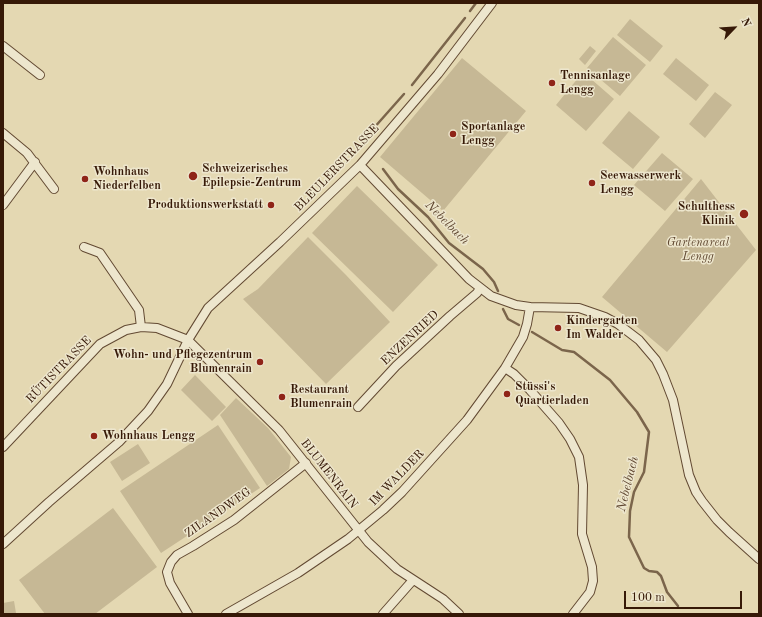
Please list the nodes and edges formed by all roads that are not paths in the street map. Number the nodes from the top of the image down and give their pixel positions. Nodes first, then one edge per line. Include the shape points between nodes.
1 (492, 3) edge
2 (3, 46) edge
3 (40, 75) dead end
4 (3, 133) edge
5 (36, 162) junction
6 (360, 165) junction
7 (54, 189) dead end
8 (3, 205) edge
9 (84, 247) dead end
10 (480, 288) junction
11 (530, 307) junction
12 (141, 327) junction
13 (188, 340) junction
14 (505, 368) junction
15 (358, 407) dead end
16 (3, 448) edge
17 (306, 464) junction
18 (358, 531) junction
19 (3, 544) edge
20 (759, 559) edge
21 (413, 580) junction
22 (188, 614) edge
23 (226, 614) edge
24 (383, 614) edge
25 (459, 614) edge
26 (573, 614) edge

1 - 6 street, BLEULERSTRASSE via 438,74
2 - 3 street
4 - 5 street
5 - 7 street
5 - 8 street
6 - 10 street
6 - 13 street, BLEULERSTRASSE via 208,308
9 - 12 street via 100,253 139,310
10 - 11 street via 491,296
10 - 15 street, ENZENRIED via 396,366
11 - 14 street, IM WALDER via 525,331
11 - 20 street via 579,308 605,317 630,332 648,350 663,374 674,400 689,475 696,492 717,520
12 - 13 street, RÜTISTRASSE via 157,328
12 - 16 street, RÜTISTRASSE via 126,330 100,344
13 - 17 street, BLUMENRAIN via 279,430
13 - 19 street, BLEULERSTRASSE via 167,384 148,412 119,442
14 - 18 street, IM WALDER via 451,438 393,501
14 - 26 street via 530,390 559,424 579,458 583,485 582,534 592,567 593,581 590,592
17 - 18 street, BLUMENRAIN
17 - 22 street, ZILANDWEG via 234,520 176,555 167,572 170,583
18 - 21 street, BLUMENRAIN via 385,559
18 - 23 street, IM WALDER via 298,573
21 - 24 street
21 - 25 street, BLUMENRAIN via 443,598

